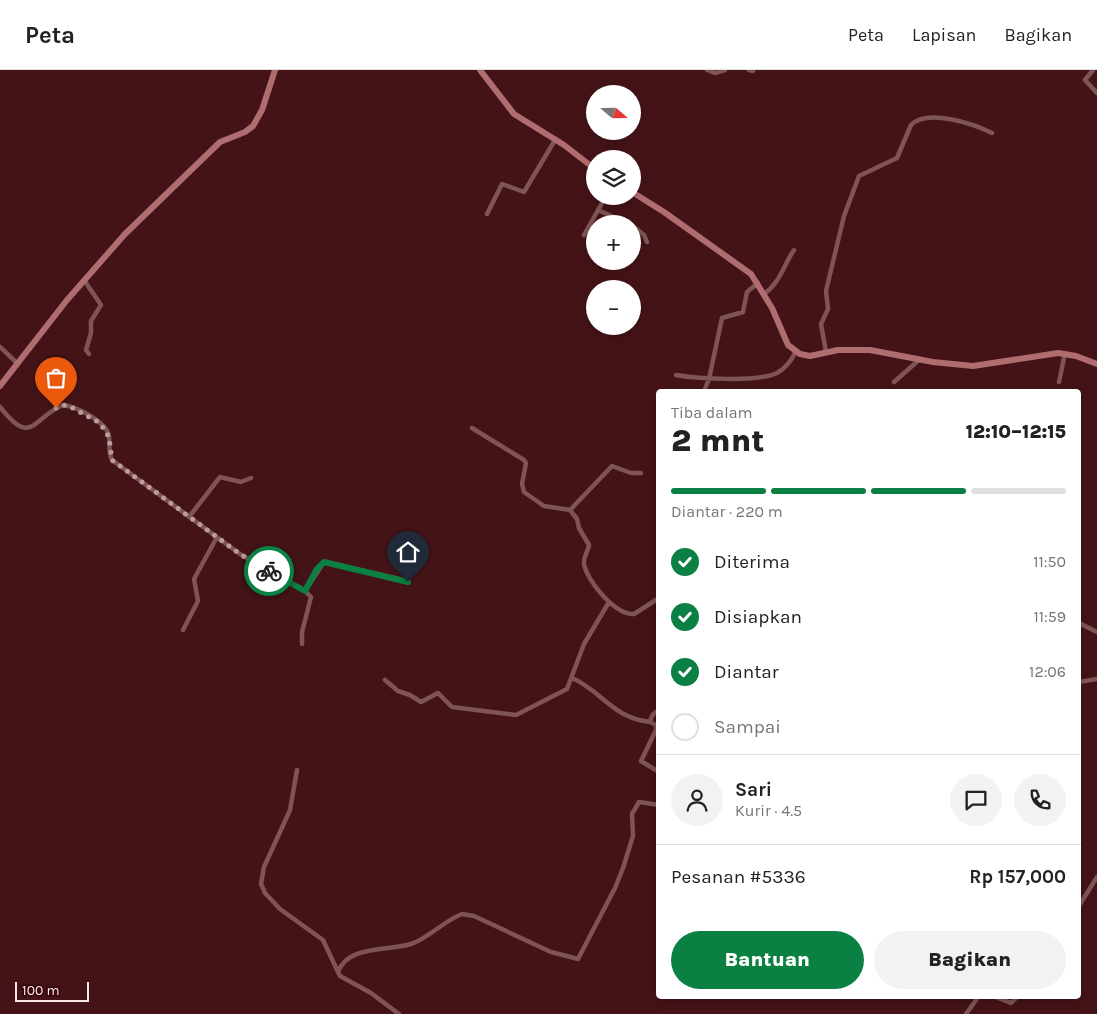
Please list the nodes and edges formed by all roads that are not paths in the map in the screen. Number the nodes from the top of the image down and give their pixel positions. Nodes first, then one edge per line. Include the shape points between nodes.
1 (275, 70) edge
2 (480, 70) edge
3 (707, 70) edge
4 (726, 70) edge
5 (1093, 70) edge
6 (1097, 93) edge
7 (992, 133) dead end
8 (555, 140) junction
9 (586, 162) edge
10 (641, 198) edge
11 (601, 205) edge
12 (598, 210) junction
13 (487, 214) dead end
14 (610, 215) edge
15 (641, 232) edge
16 (584, 235) dead end
17 (647, 242) dead end
18 (794, 250) dead end
19 (84, 280) junction
20 (758, 283) junction
21 (764, 294) junction
22 (0, 347) edge
23 (826, 352) junction
24 (795, 353) junction
25 (1065, 353) junction
26 (89, 354) dead end
27 (920, 359) junction
28 (1097, 364) edge
29 (19, 365) junction
30 (676, 376) dead end
31 (709, 379) junction
32 (894, 382) dead end
33 (1060, 382) dead end
34 (0, 386) edge
35 (705, 389) edge
36 (0, 407) edge
37 (472, 428) dead end
38 (641, 473) dead end
39 (250, 478) dead end
40 (570, 510) junction
41 (189, 517) junction
42 (217, 537) junction
43 (408, 582) dead end
44 (305, 591) junction
45 (656, 600) edge
46 (609, 602) junction
47 (1081, 624) edge
48 (183, 630) dead end
49 (1097, 632) edge
50 (302, 644) dead end
51 (572, 678) junction
52 (1097, 678) edge
53 (385, 680) dead end
54 (1081, 682) edge
55 (656, 712) edge
56 (650, 722) junction
57 (656, 724) edge
58 (656, 730) edge
59 (297, 770) dead end
60 (656, 770) edge
61 (656, 805) edge
62 (1097, 878) edge
63 (1081, 903) edge
64 (338, 972) junction
65 (977, 999) edge
66 (1001, 999) edge
67 (1015, 999) edge
68 (399, 1014) edge
69 (966, 1014) edge

1 - 19 street via 262,110 249,130 220,142 162,195
2 - 8 street via 514,114
3 - 4 street via 715,73
5 - 6 street via 1085,80
7 - 23 street via 965,122 932,118 915,122 897,158 859,176 847,206 826,291 828,310 821,328
8 - 9 street
8 - 13 street via 524,192 502,184
10 - 20 street via 746,269
11 - 12 street
12 - 14 street
12 - 16 street
15 - 17 street
18 - 21 street via 778,280
19 - 26 street via 101,305 91,322 86,350
19 - 29 street
20 - 21 street
20 - 31 street via 747,292 743,312 722,318
21 - 24 street
22 - 29 street
23 - 24 street via 810,356
23 - 27 street via 870,350
24 - 31 street via 776,373 762,377
25 - 27 street via 973,366
25 - 28 street
25 - 33 street
27 - 32 street
29 - 34 street
30 - 31 street
31 - 35 street
36 - 41 street via 26,429 63,405 100,423 108,432 112,460
37 - 40 street via 524,460 524,492 544,506
38 - 40 street via 612,466
39 - 41 street via 241,482 220,477
40 - 46 street via 589,545 584,560 586,570
41 - 42 street
42 - 44 street
42 - 48 street via 194,579 198,602
43 - 44 street via 324,562
44 - 50 street via 311,597
45 - 46 street via 634,614 619,610
46 - 51 street via 584,644
47 - 49 street
51 - 53 street via 565,692 516,715 452,707 440,694 421,702 398,691
51 - 56 street via 627,716
52 - 54 street
55 - 56 street via 652,714
56 - 57 street
58 - 60 street via 641,762
59 - 64 street via 290,810 264,867 261,884 280,909 323,940
61 - 64 street via 640,802 632,814 632,836 623,868 578,959 551,952 474,916 462,914 412,943 350,957
62 - 63 street
64 - 68 street
65 - 69 street
66 - 67 street via 1011,1003

